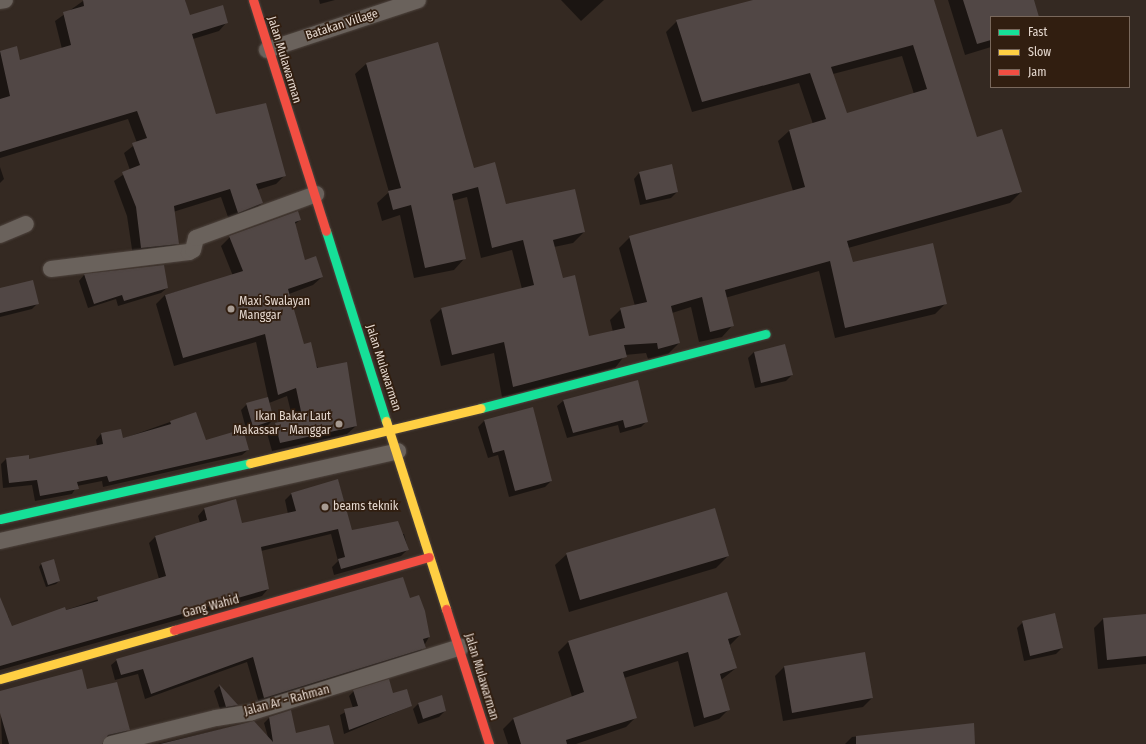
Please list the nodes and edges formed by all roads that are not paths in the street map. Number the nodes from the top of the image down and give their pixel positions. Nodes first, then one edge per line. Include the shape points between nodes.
1 (5, 0) edge
2 (253, 0) edge
3 (418, 0) edge
4 (0, 1) edge
5 (267, 50) junction
6 (316, 194) junction
7 (26, 224) dead end
8 (0, 236) edge
9 (50, 269) dead end
10 (766, 334) dead end
11 (392, 431) junction
12 (398, 451) junction
13 (0, 519) edge
14 (0, 541) edge
15 (429, 557) junction
16 (461, 647) junction
17 (0, 680) edge
18 (111, 744) edge
19 (488, 744) edge

1 - 4 street
2 - 5 street, Jalan Mulawarman
3 - 5 street, Batakan Village
5 - 6 street, Jalan Mulawarman
6 - 9 street via 196,238 193,250 189,252
6 - 11 street, Jalan Mulawarman
7 - 8 street
10 - 11 street
11 - 12 street, Jalan Mulawarman
11 - 13 street
12 - 14 street
12 - 15 street, Jalan Mulawarman
15 - 16 street, Jalan Mulawarman
15 - 17 street, Gang Wahid
16 - 18 street, Jalan Ar - Rahman via 252,712 216,718
16 - 19 street, Jalan Mulawarman

